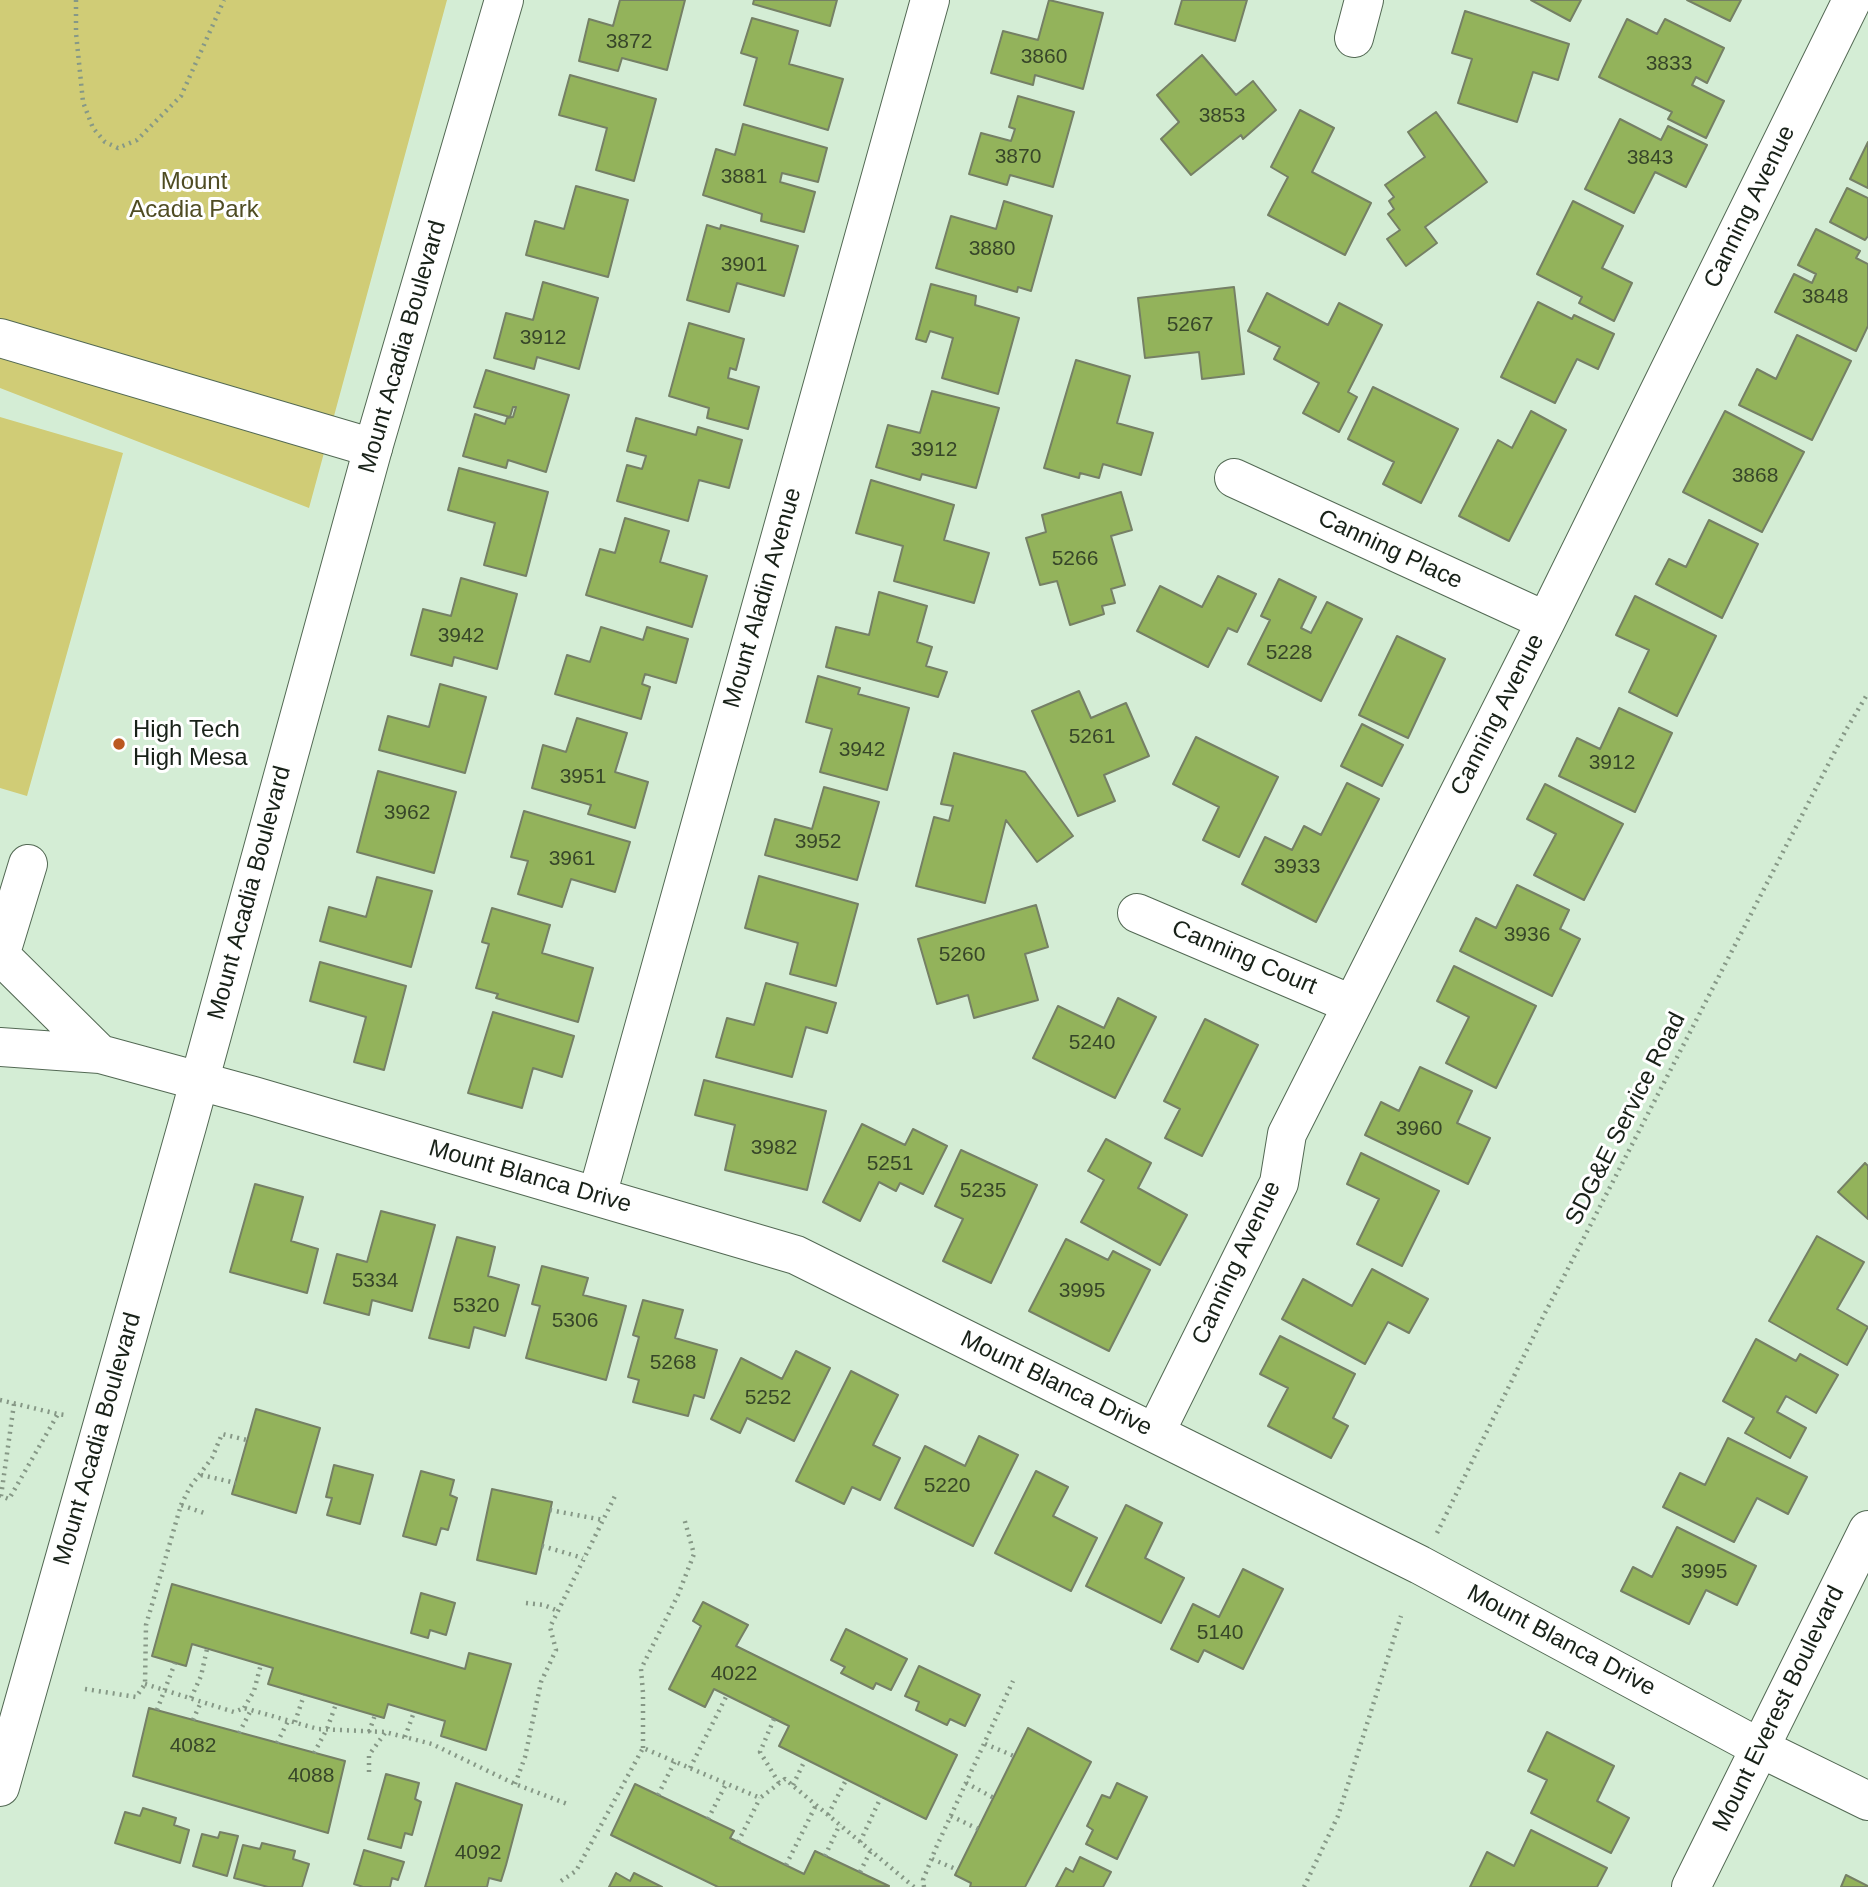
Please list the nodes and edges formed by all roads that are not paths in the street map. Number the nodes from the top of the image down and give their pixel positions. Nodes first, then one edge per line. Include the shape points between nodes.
1 (504, 0) edge
2 (930, 0) edge
3 (1364, 0) edge
4 (1852, 0) edge
5 (1354, 38) dead end
6 (0, 338) edge
7 (373, 448) junction
8 (1234, 478) dead end
9 (1546, 621) junction
10 (28, 864) dead end
11 (1137, 913) dead end
12 (0, 955) edge
13 (1351, 1004) junction
14 (0, 1047) edge
15 (100, 1054) junction
16 (198, 1082) junction
17 (597, 1195) junction
18 (1155, 1433) junction
19 (1868, 1530) edge
20 (1760, 1748) junction
21 (0, 1787) edge
22 (1868, 1801) edge
23 (1691, 1887) edge

1 - 7 street, Mount Acadia Boulevard
2 - 17 street, Mount Aladin Avenue
3 - 5 street
4 - 9 street, Canning Avenue
6 - 7 street
7 - 16 street, Mount Acadia Boulevard
8 - 9 street, Canning Place
9 - 13 street, Canning Avenue
10 - 12 street
11 - 13 street, Canning Court
12 - 15 street
13 - 18 street, Canning Avenue via 1287,1134 1279,1183
14 - 15 street, Mount Blanca Drive
15 - 16 street, Mount Blanca Drive
16 - 17 street, Mount Blanca Drive
16 - 21 street, Mount Acadia Boulevard
17 - 18 street, Mount Blanca Drive via 796,1255
18 - 20 street, Mount Blanca Drive via 1420,1565
19 - 20 street, Mount Everest Boulevard
20 - 22 street, Mount Blanca Drive
20 - 23 street, Mount Everest Boulevard

